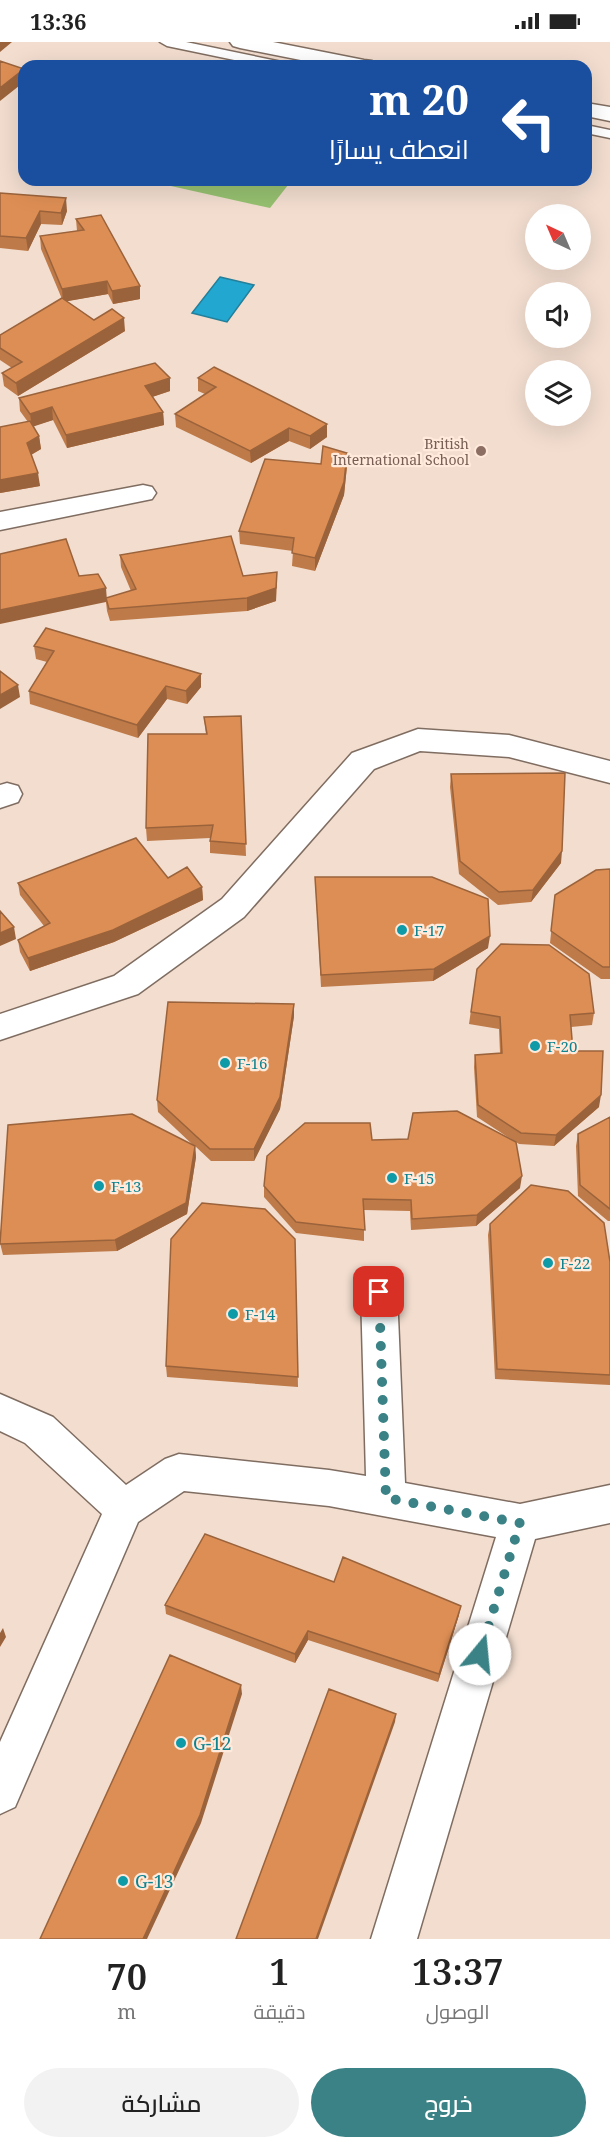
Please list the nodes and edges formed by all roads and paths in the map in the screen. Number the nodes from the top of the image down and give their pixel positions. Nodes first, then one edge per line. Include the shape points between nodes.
1 (167, 42) edge
2 (240, 42) edge
3 (253, 60) edge
4 (333, 60) edge
5 (592, 110) edge
6 (610, 114) edge
7 (592, 130) edge
8 (610, 134) edge
9 (143, 493) dead end
10 (0, 521) edge
11 (610, 772) edge
12 (0, 1027) edge
13 (379, 1292) dead end
14 (0, 1412) edge
15 (386, 1498) junction
16 (610, 1504) edge
17 (124, 1509) junction
18 (520, 1523) junction
19 (0, 1792) edge
20 (394, 1939) edge

1 - 3 lane
2 - 4 street
5 - 6 street
7 - 8 lane
9 - 10 street
11 - 12 street via 509,746 418,740 363,761 234,908 126,985
13 - 15 street
14 - 17 street via 39,1431
15 - 17 street via 179,1472
15 - 18 street
16 - 18 street
17 - 19 street
18 - 20 street

